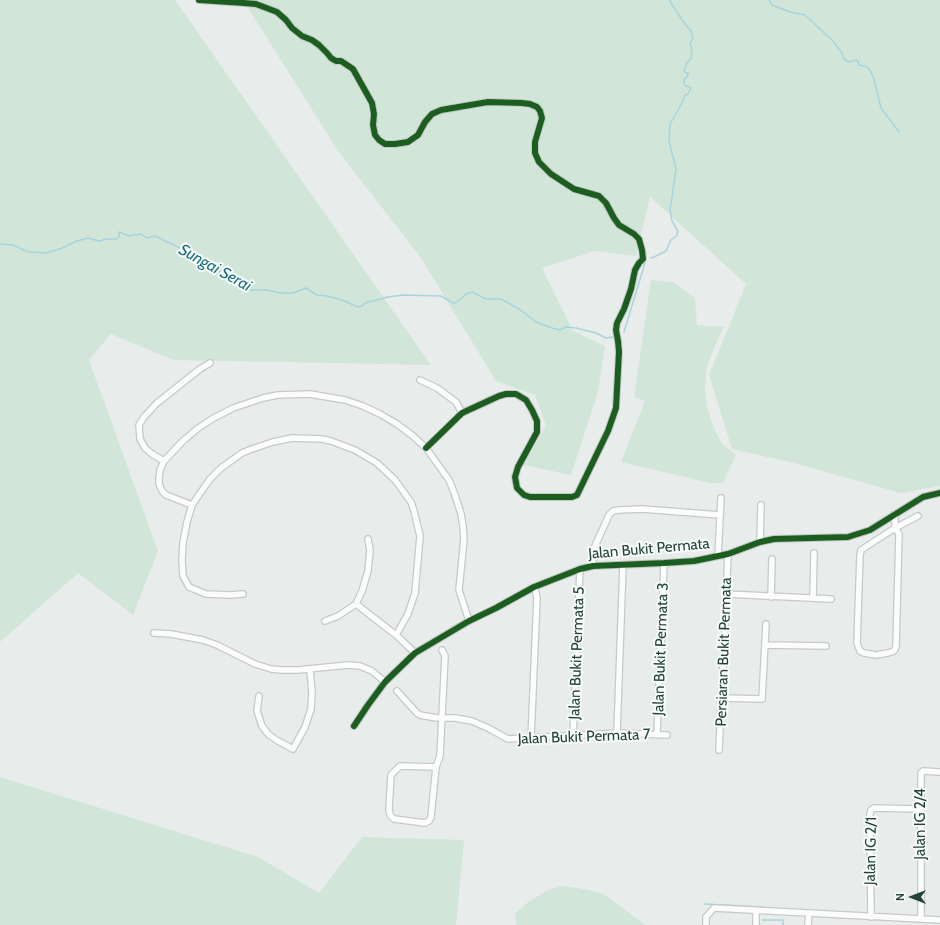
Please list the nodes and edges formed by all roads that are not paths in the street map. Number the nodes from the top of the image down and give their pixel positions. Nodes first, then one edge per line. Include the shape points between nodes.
1 (199, 0) edge
2 (210, 363) dead end
3 (420, 380) dead end
4 (462, 413) junction
5 (426, 448) junction
6 (164, 461) junction
7 (940, 493) edge
8 (721, 498) dead end
9 (192, 505) junction
10 (761, 505) dead end
11 (894, 514) junction
12 (720, 515) junction
13 (918, 516) dead end
14 (895, 528) junction
15 (368, 539) dead end
16 (760, 542) junction
17 (814, 553) dead end
18 (728, 554) junction
19 (718, 556) junction
20 (772, 559) dead end
21 (664, 563) junction
22 (623, 565) junction
23 (594, 566) junction
24 (580, 569) junction
25 (534, 587) junction
26 (243, 594) dead end
27 (726, 594) junction
28 (771, 597) junction
29 (813, 598) junction
30 (831, 599) dead end
31 (356, 604) junction
32 (325, 621) dead end
33 (469, 621) junction
34 (766, 624) dead end
35 (154, 633) dead end
36 (396, 635) junction
37 (765, 645) junction
38 (826, 646) dead end
39 (442, 650) dead end
40 (415, 653) junction
41 (310, 670) junction
42 (385, 682) junction
43 (397, 691) dead end
44 (259, 696) dead end
45 (722, 698) junction
46 (442, 718) junction
47 (354, 726) dead end
48 (617, 733) junction
49 (657, 734) junction
50 (667, 735) dead end
51 (573, 736) junction
52 (531, 738) junction
53 (720, 750) dead end
54 (436, 768) junction
55 (940, 772) edge
56 (921, 809) junction
57 (756, 910) junction
58 (809, 913) junction
59 (871, 917) junction
60 (921, 919) junction
61 (940, 920) edge
62 (706, 925) edge
63 (756, 925) edge
64 (808, 925) edge

1 - 4 street via 256,4 276,12 302,36 319,45 331,58 353,68 372,103 372,125 375,135 385,144 408,142 418,135 432,114 441,110 488,102 522,102 537,107 542,118 535,142 535,153 539,162 551,174 574,189 599,196 619,225 639,239 642,259 635,270 616,330 619,352 616,408 578,495 530,497 517,488 515,477 518,467 537,432 537,421 526,400 516,394 506,394
2 - 6 street via 157,403 139,425 140,439 145,448
3 - 4 street via 437,388 456,402
4 - 5 street
5 - 6 street via 397,424 363,406 310,394 291,394 263,398 233,408 212,419 197,428
5 - 33 street via 449,480 461,514 464,539 459,590
6 - 9 street via 158,478 162,491
7 - 11 street, Jalan Bukit Permata via 924,497
8 - 12 street
9 - 26 street via 183,543 183,576 189,586 206,594
9 - 36 street via 210,479 230,460 273,442 292,438 322,439 355,450 377,463 395,480 410,502 420,536 415,593 408,614
10 - 16 street
11 - 14 street
11 - 16 street, Jalan Bukit Permata via 870,530 848,537 774,539
12 - 19 street
12 - 23 street via 642,509 613,511 595,546
13 - 14 street
14 - 14 street via 899,534 896,647 888,653 864,653 857,643 861,550
15 - 31 street via 368,570
16 - 18 street, Jalan Bukit Permata
17 - 29 street
18 - 19 street, Jalan Bukit Permata
18 - 27 street, Persiaran Bukit Permata
19 - 21 street, Jalan Bukit Permata
20 - 28 street
21 - 22 street, Jalan Bukit Permata
21 - 49 street, Jalan Bukit Permata 3
22 - 23 street, Jalan Bukit Permata
22 - 48 street
23 - 24 street, Jalan Bukit Permata
24 - 25 street, Jalan Bukit Permata
24 - 51 street, Jalan Bukit Permata 5
25 - 33 street, Jalan Bukit Permata
25 - 52 street via 537,598
27 - 28 street
27 - 45 street, Persiaran Bukit Permata
28 - 29 street
29 - 30 street
31 - 32 street
31 - 36 street
33 - 40 street, Jalan Bukit Permata
34 - 37 street
35 - 41 street via 203,640 271,669
36 - 40 street
37 - 38 street
37 - 45 street via 762,699
39 - 46 street via 445,656
40 - 42 street, Jalan Bukit Permata
41 - 42 street via 360,666 372,671
41 - 44 street via 311,709 293,749 269,735 262,726 257,711
42 - 47 street, Jalan Bukit Permata
43 - 46 street, Jalan Bukit Permata 7 via 420,715
45 - 53 street, Persiaran Bukit Permata
46 - 52 street, Jalan Bukit Permata 7 via 472,721 508,739
46 - 54 street via 440,756
48 - 49 street, Jalan Bukit Permata 7
48 - 51 street, Jalan Bukit Permata 7
49 - 50 street, Jalan Bukit Permata 7
51 - 52 street, Jalan Bukit Permata 7
54 - 54 street via 400,766 391,775 389,809 394,819 425,823 429,821
55 - 56 street, Jalan IG 2/4 via 921,773
56 - 59 street, Jalan IG 2/1 via 871,810
56 - 60 street, Jalan IG 2/4
57 - 58 street
57 - 62 street via 714,908 706,916
57 - 63 street
58 - 59 street
58 - 64 street
59 - 60 street
60 - 61 street

